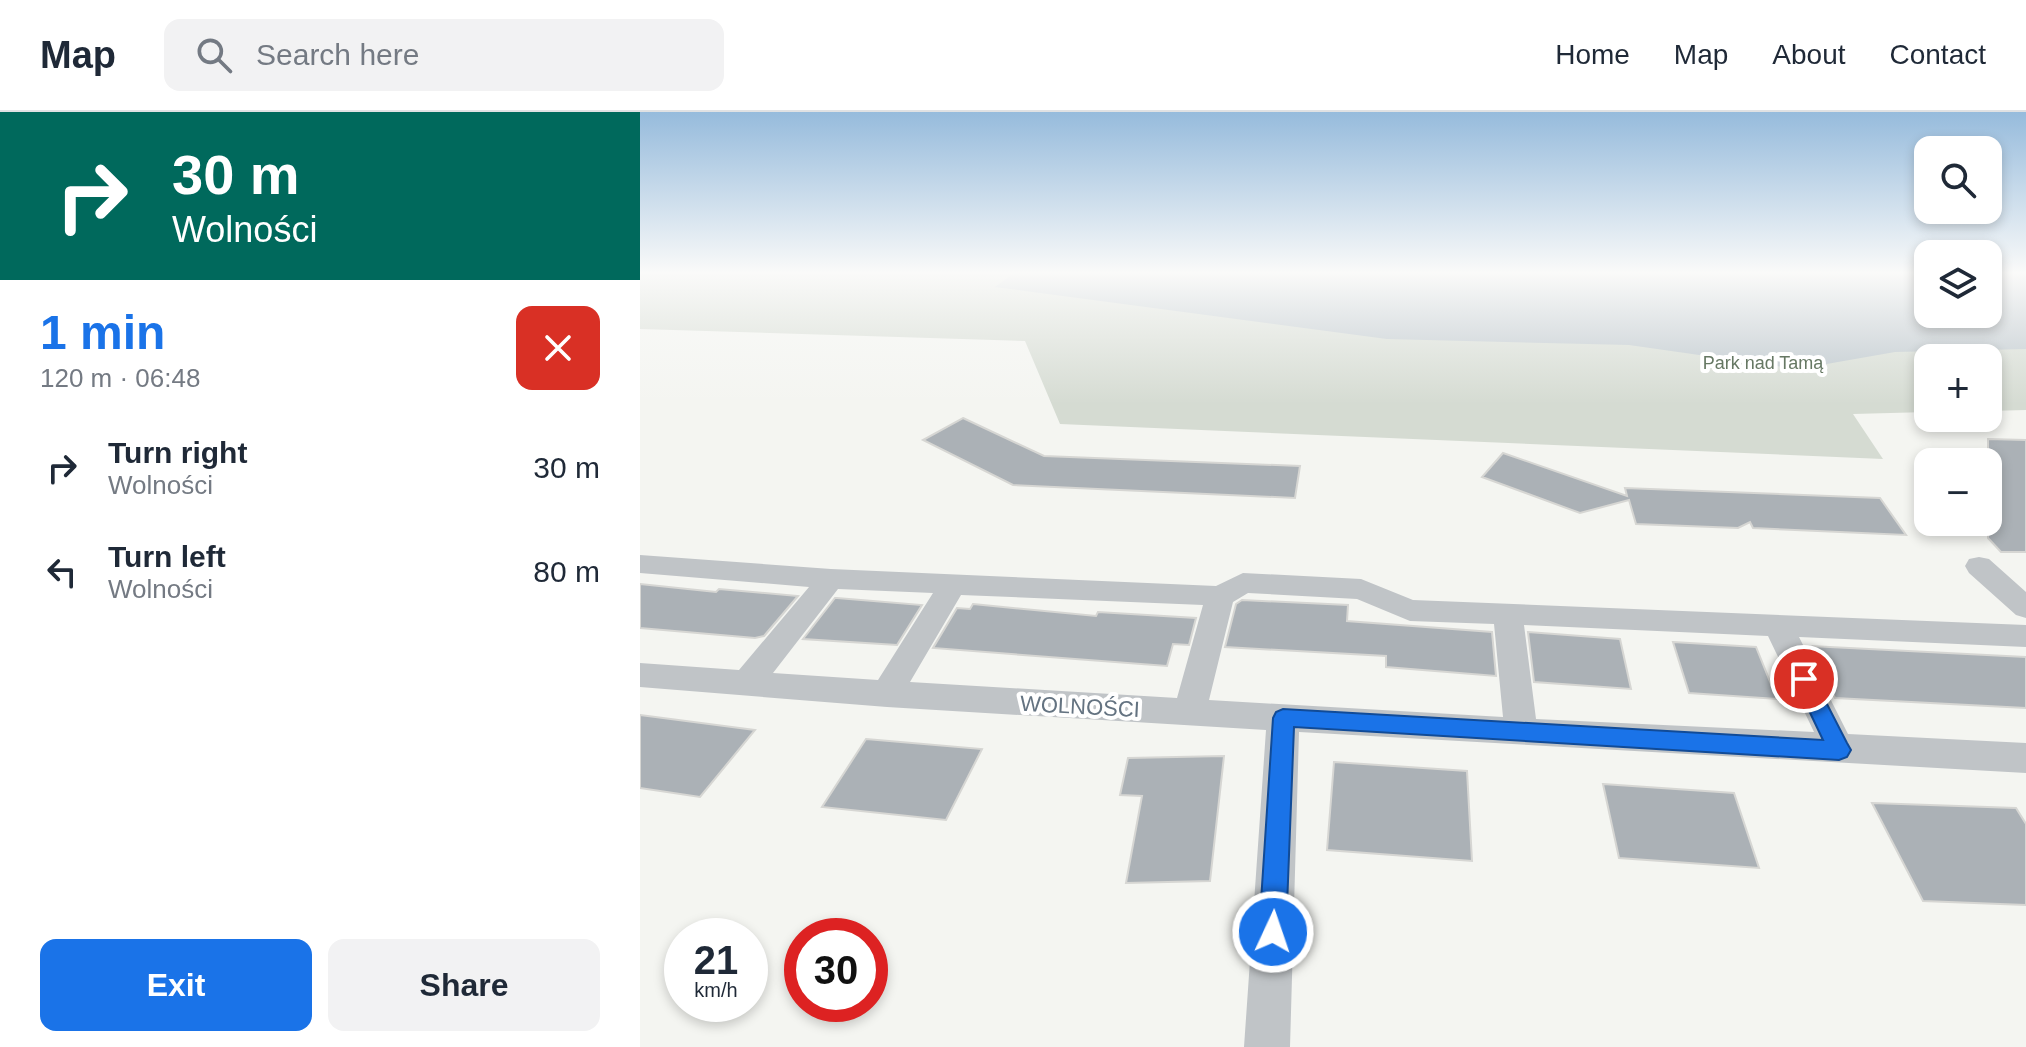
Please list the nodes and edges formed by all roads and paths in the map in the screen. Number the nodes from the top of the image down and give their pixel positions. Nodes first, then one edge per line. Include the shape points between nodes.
1 (640, 564) edge
2 (1979, 566) dead end
3 (831, 579) junction
4 (953, 584) junction
5 (1220, 596) junction
6 (2026, 608) edge
7 (1508, 616) junction
8 (1779, 627) junction
9 (2026, 636) edge
10 (640, 675) edge
11 (746, 684) junction
12 (887, 694) junction
13 (1189, 712) junction
14 (1283, 718) junction
15 (1521, 732) junction
16 (1839, 750) junction
17 (2026, 758) edge
18 (1267, 1047) edge

1 - 3 street
2 - 6 street
3 - 4 street
3 - 11 street
4 - 5 street
4 - 12 street
5 - 7 street via 1243,583 1361,589 1410,610
5 - 13 street
7 - 8 street
7 - 15 street
8 - 9 street
8 - 16 street
10 - 11 street, WOLNOŚCI
11 - 12 street, WOLNOŚCI
12 - 13 street, WOLNOŚCI
13 - 14 street, WOLNOŚCI
14 - 15 street, WOLNOŚCI
14 - 18 street
15 - 16 street, WOLNOŚCI
16 - 17 street, WOLNOŚCI

